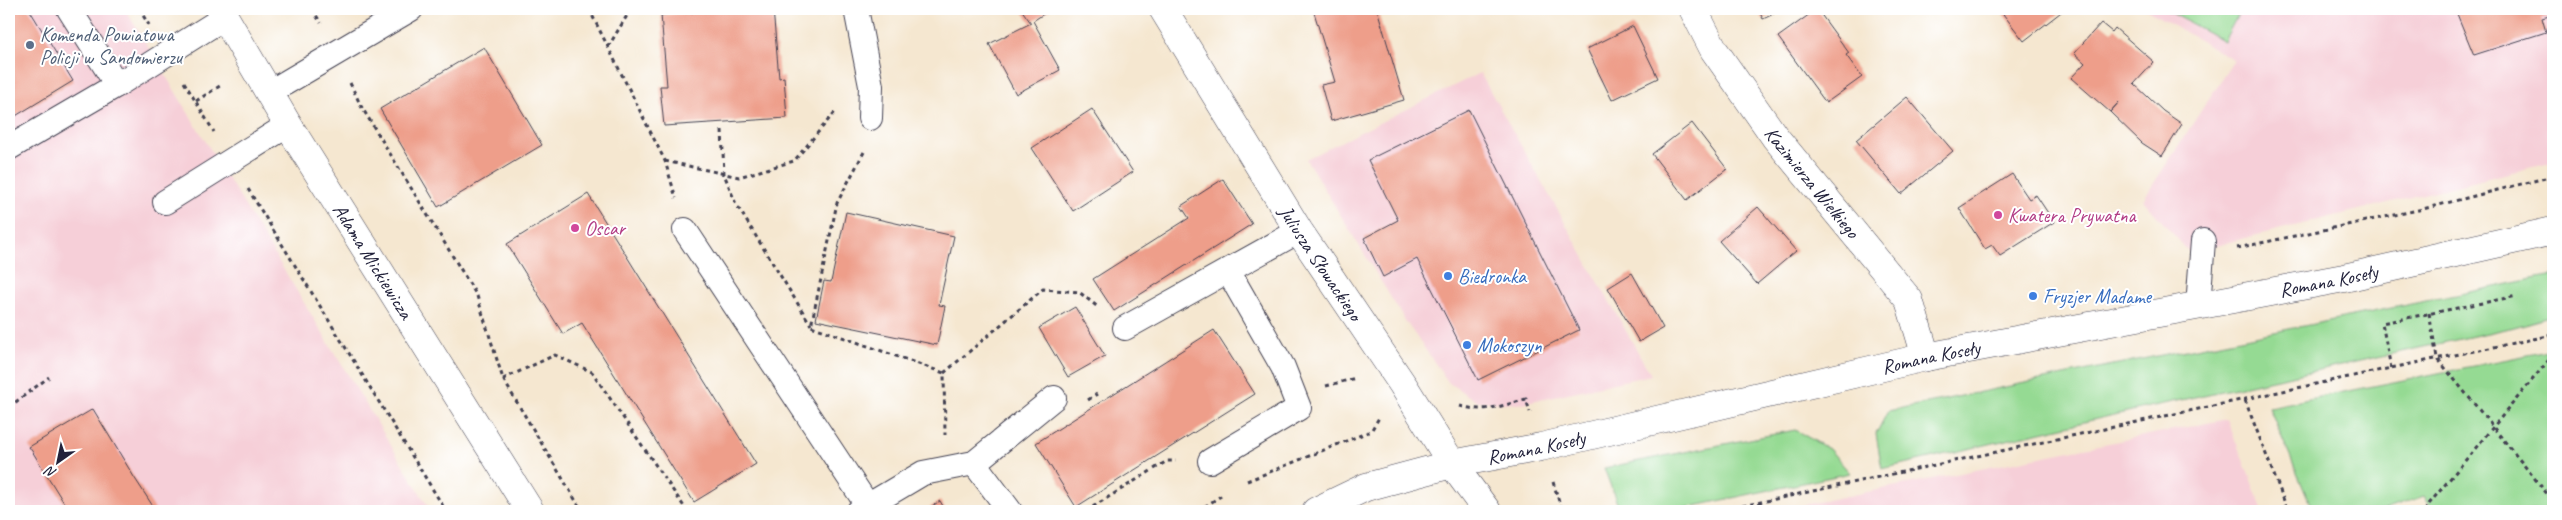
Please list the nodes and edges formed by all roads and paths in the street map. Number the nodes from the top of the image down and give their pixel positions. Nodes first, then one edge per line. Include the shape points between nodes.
1 (69, 9) edge
2 (139, 9) edge
3 (312, 9) edge
4 (411, 9) edge
5 (589, 9) edge
6 (631, 9) edge
7 (856, 9) edge
8 (1163, 9) edge
9 (1693, 9) edge
10 (223, 13) edge
11 (608, 47) junction
12 (336, 53) junction
13 (167, 54) junction
14 (225, 83) dead end
15 (118, 85) junction
16 (871, 86) junction
17 (270, 92) junction
18 (196, 101) junction
19 (870, 118) joint
20 (288, 125) junction
21 (722, 130) dead end
22 (9, 148) edge
23 (231, 160) junction
24 (665, 161) junction
25 (724, 174) junction
26 (2553, 176) edge
27 (165, 202) dead end
28 (685, 230) joint
29 (1299, 231) junction
30 (2553, 231) edge
31 (2202, 248) joint
32 (1228, 271) junction
33 (2517, 296) dead end
34 (2198, 306) junction
35 (2429, 313) junction
36 (812, 326) junction
37 (1125, 328) joint
38 (2553, 335) edge
39 (2553, 355) edge
40 (1926, 357) junction
41 (2438, 358) junction
42 (2391, 368) junction
43 (944, 373) junction
44 (50, 377) dead end
45 (503, 379) junction
46 (1054, 398) dead end
47 (2245, 400) junction
48 (1459, 405) dead end
49 (9, 407) edge
50 (1380, 411) dead end
51 (1532, 420) dead end
52 (2493, 425) junction
53 (1210, 461) joint
54 (974, 463) junction
55 (1452, 464) junction
56 (946, 468) junction
57 (1551, 475) dead end
58 (1241, 484) dead end
59 (1226, 493) dead end
60 (2553, 501) edge
61 (864, 508) edge
62 (446, 511) edge
63 (530, 511) edge
64 (582, 511) edge
65 (687, 511) edge
66 (1010, 511) edge
67 (1086, 511) edge
68 (1198, 511) edge
69 (1316, 511) edge
70 (1487, 511) edge
71 (1562, 511) edge
72 (1719, 511) edge
73 (2288, 511) edge
74 (2425, 511) edge

1 - 15 lane
2 - 13 path
3 - 12 path
4 - 12 lane
5 - 11 path
6 - 11 path
7 - 16 lane
8 - 29 street, Juliusza Słowackiego
9 - 40 street, Kazimierza Wielkiego via 1714,50 1774,137 1909,300
10 - 13 lane
10 - 17 street, Adama Mickiewicza
11 - 24 path
12 - 17 lane
12 - 45 path via 361,106 477,296
13 - 15 lane
13 - 18 path
14 - 18 path
15 - 22 lane
16 - 19 lane
16 - 25 path via 850,96 794,160 739,177
17 - 20 street, Adama Mickiewicza
18 - 23 path
19 - 36 path via 864,153 837,203
20 - 23 lane
20 - 63 street, Adama Mickiewicza
21 - 25 path
23 - 27 lane
23 - 62 path
24 - 25 path
24 - 28 path
25 - 36 path via 736,204
26 - 31 path via 2423,209
28 - 61 lane
29 - 32 lane
29 - 55 street, Juliusza Słowackiego
30 - 34 street, Romana Koseły via 2344,278
31 - 34 lane
32 - 37 lane
32 - 53 lane via 1283,367 1299,408
33 - 35 path
34 - 40 street, Romana Koseły
35 - 41 path
35 - 42 path via 2382,323
36 - 43 path
37 - 43 path via 1079,292 1043,289
38 - 41 path
39 - 52 path
40 - 55 street, Romana Koseły via 1541,447
41 - 42 path
41 - 52 path
42 - 47 path
43 - 56 path
44 - 49 path
45 - 64 path
45 - 65 path via 555,355 592,372
46 - 54 lane
47 - 72 path
47 - 73 path
48 - 51 path via 1474,410 1490,410 1526,399
50 - 58 path via 1380,418 1371,431
52 - 60 path
52 - 74 path
53 - 67 path via 1167,461
54 - 56 lane
54 - 66 lane
55 - 69 street, Romana Koseły via 1366,488
55 - 70 street, Juliusza Słowackiego
56 - 61 lane via 923,473
57 - 71 path
59 - 68 path

